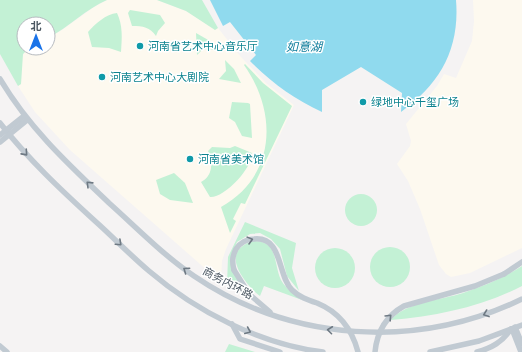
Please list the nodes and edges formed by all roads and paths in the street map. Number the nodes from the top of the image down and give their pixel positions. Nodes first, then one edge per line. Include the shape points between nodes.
1 (0, 79) edge
2 (26, 118) junction
3 (0, 123) edge
4 (8, 133) junction
5 (0, 135) edge
6 (0, 142) edge
7 (522, 262) edge
8 (522, 300) edge
9 (277, 317) junction
10 (232, 324) junction
11 (522, 324) edge
12 (513, 328) junction
13 (522, 344) edge
14 (0, 346) edge
15 (6, 352) edge
16 (280, 352) edge
17 (323, 352) edge
18 (358, 352) edge
19 (375, 352) edge
20 (430, 352) edge
21 (477, 352) edge
22 (521, 352) edge

1 - 2 street, 商务内环路
2 - 4 street
9 -> 2 street, 商务内环路 via 225,295 168,257 54,151
3 - 4 street
4 - 5 street
4 - 6 street
4 -> 10 street via 38,167 148,270 182,296
19 -> 7 street, bridge via 377,335 382,325 396,310 475,286 504,274
8 -> 9 street, 商务内环路 via 458,323 396,333 333,330
9 -> 18 street, bridge via 249,294 234,270 234,253 242,243 255,238 268,242 277,253 289,287 301,297 338,315 353,335
10 - 16 street via 240,339
10 -> 17 street via 270,339
11 - 12 street
12 - 13 street
12 - 20 street via 472,343
12 - 21 street via 502,341
12 - 22 street
14 - 15 street

